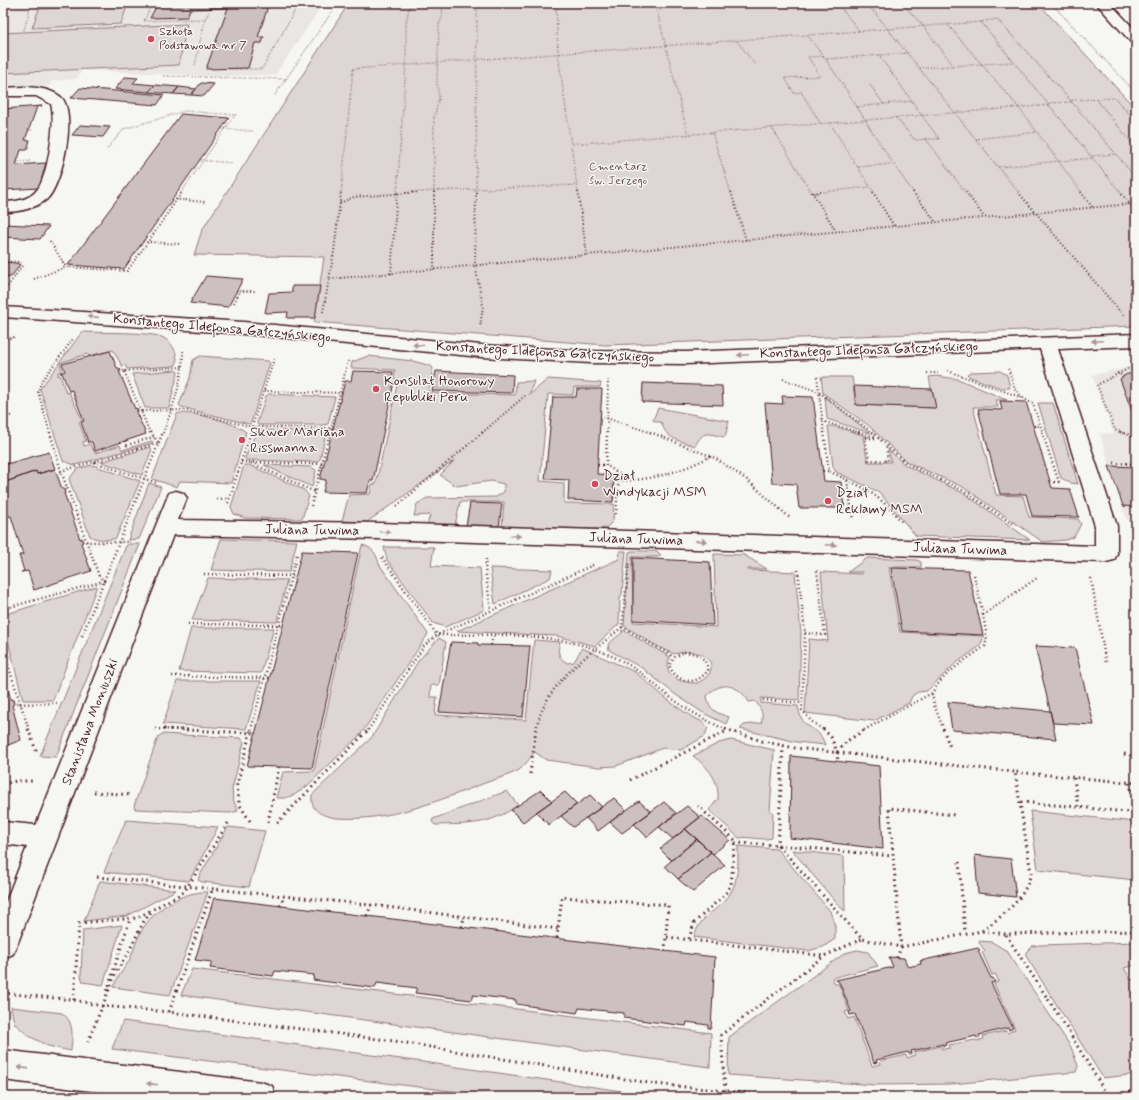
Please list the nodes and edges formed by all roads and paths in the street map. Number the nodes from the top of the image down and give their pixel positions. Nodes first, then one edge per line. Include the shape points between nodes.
1 (13, 3) edge
2 (73, 3) edge
3 (152, 3) edge
4 (277, 3) edge
5 (285, 3) edge
6 (338, 3) edge
7 (410, 3) edge
8 (441, 3) edge
9 (476, 3) edge
10 (556, 3) edge
11 (655, 3) edge
12 (837, 3) edge
13 (867, 3) edge
14 (902, 3) edge
15 (1051, 3) edge
16 (1103, 3) edge
17 (268, 4) dead end
18 (273, 4) junction
19 (288, 4) junction
20 (299, 4) dead end
21 (3, 5) edge
22 (335, 8) junction
23 (209, 12) dead end
24 (205, 19) junction
25 (981, 22) junction
26 (948, 25) junction
27 (924, 27) junction
28 (24, 30) dead end
29 (888, 30) junction
30 (860, 32) junction
31 (808, 36) junction
32 (1136, 39) edge
33 (737, 41) junction
34 (667, 46) junction
35 (907, 53) junction
36 (558, 54) junction
37 (879, 55) junction
38 (825, 58) junction
39 (478, 60) junction
40 (1015, 62) junction
41 (438, 63) junction
42 (195, 65) dead end
43 (406, 65) junction
44 (755, 65) dead end
45 (982, 65) junction
46 (955, 66) junction
47 (919, 68) junction
48 (229, 69) dead end
49 (163, 76) dead end
50 (286, 79) junction
51 (870, 85) dead end
52 (3, 92) edge
53 (1136, 93) edge
54 (275, 95) dead end
55 (1096, 99) junction
56 (913, 101) junction
57 (1071, 101) junction
58 (884, 104) junction
59 (1049, 104) junction
60 (857, 107) junction
61 (1019, 108) junction
62 (955, 113) junction
63 (923, 116) junction
64 (896, 118) junction
65 (866, 120) junction
66 (1136, 121) edge
67 (830, 123) junction
68 (820, 124) junction
69 (222, 128) dead end
70 (772, 128) junction
71 (225, 129) junction
72 (253, 131) dead end
73 (1037, 132) junction
74 (712, 133) junction
75 (688, 135) junction
76 (976, 139) junction
77 (926, 140) junction
78 (571, 144) junction
79 (1136, 148) edge
80 (107, 149) dead end
81 (1117, 154) junction
82 (1092, 157) junction
83 (199, 160) dead end
84 (203, 161) junction
85 (1058, 162) junction
86 (232, 163) dead end
87 (892, 164) junction
88 (858, 167) junction
89 (998, 167) junction
90 (1136, 178) edge
91 (576, 185) junction
92 (870, 187) junction
93 (476, 190) junction
94 (434, 191) junction
95 (813, 193) junction
96 (397, 194) junction
97 (172, 199) dead end
98 (177, 200) junction
99 (205, 202) dead end
100 (340, 203) junction
101 (1130, 204) junction
102 (1136, 204) edge
103 (3, 207) edge
104 (1092, 207) junction
105 (1136, 211) edge
106 (1034, 212) junction
107 (984, 217) junction
108 (936, 222) junction
109 (894, 226) junction
110 (836, 231) junction
111 (50, 240) dead end
112 (746, 240) junction
113 (143, 241) dead end
114 (148, 242) junction
115 (181, 244) dead end
116 (586, 255) junction
117 (3, 261) edge
118 (475, 265) junction
119 (66, 267) junction
120 (434, 271) junction
121 (391, 274) junction
122 (34, 279) dead end
123 (330, 279) junction
124 (236, 291) dead end
125 (256, 291) dead end
126 (3, 292) edge
127 (3, 312) edge
128 (323, 314) dead end
129 (1126, 320) dead end
130 (479, 332) dead end
131 (77, 334) dead end
132 (1136, 340) edge
133 (1047, 343) junction
134 (182, 351) dead end
135 (274, 359) dead end
136 (349, 359) dead end
137 (1136, 365) edge
138 (183, 367) junction
139 (1008, 368) dead end
140 (120, 369) dead end
141 (124, 371) junction
142 (948, 371) dead end
143 (1117, 373) junction
144 (609, 374) dead end
145 (1124, 376) dead end
146 (779, 377) dead end
147 (817, 377) dead end
148 (264, 391) junction
149 (818, 392) junction
150 (340, 393) junction
151 (527, 394) dead end
152 (1023, 398) junction
153 (172, 409) junction
154 (137, 410) dead end
155 (142, 411) junction
156 (3, 415) edge
157 (12, 416) dead end
158 (600, 416) dead end
159 (606, 416) junction
160 (822, 421) junction
161 (1034, 426) dead end
162 (1040, 426) junction
163 (252, 427) junction
164 (331, 428) junction
165 (154, 437) junction
166 (880, 438) junction
167 (125, 441) dead end
168 (159, 443) junction
169 (885, 444) junction
170 (1136, 444) edge
171 (711, 456) junction
172 (93, 462) junction
173 (241, 462) junction
174 (249, 462) junction
175 (322, 465) junction
176 (598, 465) dead end
177 (606, 465) junction
178 (61, 471) junction
179 (823, 471) dead end
180 (829, 471) junction
181 (146, 479) junction
182 (848, 480) junction
183 (618, 481) junction
184 (1050, 482) dead end
185 (1059, 482) junction
186 (1066, 485) dead end
187 (68, 489) junction
188 (65, 490) dead end
189 (315, 492) junction
190 (176, 498) dead end
191 (613, 498) dead end
192 (217, 499) dead end
193 (229, 499) junction
194 (617, 499) junction
195 (844, 505) dead end
196 (851, 505) junction
197 (310, 511) dead end
198 (223, 518) junction
199 (616, 518) dead end
200 (854, 526) dead end
201 (1015, 526) dead end
202 (166, 527) junction
203 (907, 528) dead end
204 (379, 532) junction
205 (82, 540) dead end
206 (87, 542) junction
207 (116, 542) dead end
208 (820, 545) junction
209 (297, 553) dead end
210 (600, 562) dead end
211 (804, 566) dead end
212 (817, 567) dead end
213 (485, 569) dead end
214 (1089, 572) dead end
215 (204, 574) dead end
216 (974, 574) dead end
217 (1040, 575) dead end
218 (294, 576) junction
219 (104, 581) junction
220 (626, 582) dead end
221 (3, 609) edge
222 (491, 610) junction
223 (983, 616) junction
224 (188, 624) dead end
225 (279, 624) junction
226 (283, 624) dead end
227 (622, 627) junction
228 (805, 633) junction
229 (437, 634) junction
230 (82, 636) dead end
231 (493, 636) junction
232 (491, 645) dead end
233 (3, 649) edge
234 (597, 649) junction
235 (674, 657) junction
236 (1106, 663) dead end
237 (172, 676) dead end
238 (265, 678) junction
239 (270, 678) dead end
240 (932, 693) junction
241 (762, 700) dead end
242 (14, 701) dead end
243 (57, 703) dead end
244 (802, 703) junction
245 (19, 704) junction
246 (155, 729) dead end
247 (727, 731) junction
248 (256, 733) dead end
249 (250, 734) junction
250 (783, 746) junction
251 (950, 747) dead end
252 (837, 752) junction
253 (37, 753) dead end
254 (1124, 754) dead end
255 (1136, 757) edge
256 (838, 762) dead end
257 (279, 767) dead end
258 (1015, 772) junction
259 (530, 774) dead end
260 (1074, 778) junction
261 (630, 780) dead end
262 (16, 781) dead end
263 (1129, 783) junction
264 (1136, 783) edge
265 (3, 784) edge
266 (1021, 802) junction
267 (698, 806) dead end
268 (1078, 807) junction
269 (1136, 813) edge
270 (955, 815) dead end
271 (230, 820) dead end
272 (250, 821) dead end
273 (268, 822) dead end
274 (277, 823) dead end
275 (3, 833) edge
276 (45, 838) junction
277 (735, 843) junction
278 (778, 845) junction
279 (892, 856) junction
280 (959, 862) dead end
281 (97, 877) dead end
282 (190, 885) junction
283 (213, 888) junction
284 (284, 896) junction
285 (371, 905) junction
286 (280, 906) dead end
287 (154, 909) junction
288 (367, 916) dead end
289 (464, 917) junction
290 (82, 918) dead end
291 (130, 919) junction
292 (79, 923) junction
293 (462, 927) dead end
294 (559, 929) junction
295 (982, 931) junction
296 (1136, 931) edge
297 (965, 933) junction
298 (1006, 934) junction
299 (667, 937) junction
300 (557, 938) dead end
301 (689, 939) junction
302 (862, 939) junction
303 (3, 945) edge
304 (900, 947) junction
305 (665, 951) dead end
306 (824, 956) junction
307 (897, 958) dead end
308 (3, 993) edge
309 (74, 1000) junction
310 (102, 1006) junction
311 (169, 1012) junction
312 (3, 1065) edge
313 (725, 1091) junction
314 (1136, 1092) edge
315 (1107, 1095) junction
316 (261, 1097) edge
317 (788, 1097) edge
318 (1080, 1097) edge

1 - 21 path
2 - 28 path via 30,5
3 - 24 path via 144,21
4 - 18 path
5 - 19 path
6 - 22 path
7 - 43 path via 406,23
8 - 41 path via 443,15 439,25
9 - 39 path
10 - 36 path
11 - 34 path
12 - 30 path
13 - 29 path
14 - 27 path
15 - 53 path
16 - 32 street
17 - 18 path
18 - 19 path
19 - 20 path
22 - 48 path via 298,7 262,69
22 - 50 path
23 - 24 path
24 - 42 path
25 - 26 path
25 - 40 path
25 - 57 path via 997,19
26 - 27 path
26 - 45 path
27 - 29 path
27 - 46 path
29 - 30 path
29 - 35 path
30 - 31 path
31 - 33 path
31 - 38 path
33 - 34 path
33 - 44 path
34 - 36 path
34 - 75 path
35 - 37 path
35 - 47 path
36 - 39 path
36 - 78 path
37 - 38 path
37 - 56 path
38 - 60 path
38 - 68 path via 808,57 820,76 785,78 794,93 801,92
39 - 41 path
39 - 93 path
40 - 45 path
40 - 59 path
41 - 43 path
41 - 94 path via 439,98 434,118
43 - 96 path
43 - 100 path via 353,69
45 - 46 path
45 - 61 path
46 - 47 path
47 - 62 path
49 - 50 path
50 - 54 path
51 - 58 path
52 - 103 street via 38,92 54,99 59,104 61,133 60,144 43,195 30,203
55 - 57 path
55 - 66 path via 1115,98
55 - 79 path
56 - 58 path
56 - 63 path
57 - 59 path
57 - 81 path
58 - 60 path
59 - 61 path
59 - 82 path
60 - 65 path
61 - 62 path
61 - 73 path
62 - 63 path
62 - 76 path
63 - 64 path
63 - 77 path via 939,138
64 - 65 path
64 - 77 path via 915,140
65 - 67 path
65 - 87 path
67 - 68 path
67 - 88 path
68 - 70 path
69 - 71 path
70 - 74 path
70 - 95 path
71 - 72 path
71 - 80 path via 235,115 185,111 124,129
71 - 84 path
73 - 76 path
73 - 85 path
74 - 75 path
74 - 112 path
75 - 78 path
76 - 89 path
77 - 107 path
78 - 91 path
81 - 82 path
81 - 90 path
82 - 85 path
82 - 101 path
83 - 84 path
84 - 86 path
84 - 98 path
85 - 89 path
85 - 104 path
87 - 88 path
87 - 108 path
88 - 92 path
89 - 106 path
91 - 93 path
91 - 116 path
92 - 95 path
92 - 109 path
93 - 94 path
93 - 118 path
94 - 96 path
94 - 120 path
95 - 110 path
96 - 100 path via 354,197
96 - 121 path
97 - 98 path
98 - 99 path
98 - 114 path
100 - 123 path
101 - 102 path
101 - 104 path
101 - 105 path
104 - 106 path
106 - 107 path
106 - 129 path
107 - 108 path
108 - 109 path
109 - 110 path
110 - 112 path
111 - 119 path
112 - 116 path
113 - 114 path
114 - 115 path
114 - 119 path via 127,271
116 - 118 path
117 - 126 path via 20,262 22,266
118 - 120 path
118 - 130 path via 483,306
119 - 122 path
120 - 121 path
121 - 123 path
123 - 128 path
124 - 125 path
133 -> 127 street, Konstantego Ildefonsa Gałczyńskiego via 686,358 591,357 481,351 244,328
131 - 178 path via 38,388
132 -> 133 street, Konstantego Ildefonsa Gałczyńskiego
208 -> 133 street, Juliana Tuwima via 1106,554 1106,526
134 - 138 path
135 - 148 path
136 - 150 path
137 - 143 path
138 - 141 path
138 - 153 path
139 - 152 path via 1015,390
140 - 141 path
141 - 155 path
142 - 152 path
143 - 145 path
143 - 170 path via 1097,385 1114,430 1133,436
144 - 159 path
146 - 149 path
147 - 149 path
148 - 150 path
148 - 163 path
149 - 160 path
149 - 166 path
150 - 164 path
151 - 204 path via 388,513 383,518
152 - 162 path via 1032,403
153 - 155 path
153 - 163 path
153 - 168 path
154 - 155 path
155 - 165 path via 149,431
156 - 157 path
158 - 159 path
159 - 171 path
159 - 177 path
160 - 166 path
160 - 180 path
161 - 162 path
162 - 185 path
163 - 164 path
163 - 173 path
164 - 175 path
165 - 167 path via 127,445
165 - 168 path
166 - 169 path
166 - 169 path via 865,438 869,460 888,461
168 - 172 path
168 - 181 path
169 - 201 path via 906,463 964,491
171 - 183 path via 695,465 662,476 637,481
171 - 208 path via 747,480
172 - 178 path
172 - 181 path
173 - 174 path
173 - 193 path
174 - 175 path
174 - 189 path
175 - 189 path
176 - 177 path
177 - 183 path via 619,474
178 - 187 path
179 - 180 path
180 - 182 path
181 - 219 path
182 - 196 path
182 - 203 path via 876,493
183 - 194 path
184 - 185 path
185 - 186 path
187 - 188 path
187 - 206 path
189 - 197 path
190 - 202 street, Stanisława Moniuszki
191 - 194 path
192 - 193 path
193 - 198 path
194 - 199 path
195 - 196 path
196 - 200 path
198 - 202 street, Juliana Tuwima
198 - 204 street, Juliana Tuwima
202 - 276 street, Stanisława Moniuszki
204 -> 208 street, Juliana Tuwima
204 - 229 path via 381,559
205 - 206 path
206 - 207 path
206 - 219 path via 99,576
209 - 218 path
210 - 222 path
211 - 228 path via 797,566
212 - 228 path via 825,634
213 - 222 path
214 - 236 path
215 - 218 path
216 - 223 path
217 - 223 path
218 - 225 path
219 - 221 path
219 - 230 path
220 - 227 path
222 - 229 path
223 - 240 path via 987,637 984,646 953,669 938,683
224 - 225 path
225 - 226 path
225 - 238 path
227 - 234 path
227 - 235 path
228 - 244 path
229 - 231 path
229 - 274 path via 424,646 365,735
231 - 232 path
231 - 234 path via 545,637
233 - 245 path
234 - 247 path via 627,663 673,699
234 - 259 path via 567,674 545,699 537,727
235 - 235 path via 670,666 673,675 678,678 684,681 697,680 706,674 708,665 702,657 684,652
237 - 238 path
238 - 239 path
238 - 249 path
240 - 251 path
240 - 252 path via 857,734
241 - 244 path
242 - 245 path
243 - 245 path
244 - 252 path via 805,715 831,735
245 - 253 path
246 - 249 path
247 - 250 path
247 - 261 path
248 - 249 path
249 - 272 path via 237,785 237,795 239,804
250 - 252 path
250 - 278 path
252 - 256 path
252 - 258 path
254 - 255 path
257 - 273 path
258 - 260 path
258 - 266 path
260 - 263 path
260 - 268 path
262 - 265 path
263 - 264 path
263 - 269 path
266 - 268 path
266 - 295 path via 1032,873 1029,886 1024,896
267 - 277 path via 736,840
268 - 269 path
270 - 279 path via 889,808
271 - 282 path
275 - 276 street
276 - 303 street, Stanisława Moniuszki
277 - 278 path
277 - 301 path via 731,885 694,923
278 - 279 path
278 - 302 path
279 - 304 path
280 - 297 path
281 - 282 path
282 - 283 path
282 - 287 path via 184,892
283 - 284 path
283 - 311 path
284 - 285 path
284 - 286 path
285 - 288 path
285 - 289 path
287 - 291 path
287 - 310 path via 137,933 116,972
289 - 293 path
289 - 294 path
290 - 292 path
291 - 292 path
291 - 310 path
292 - 309 path
294 - 299 path via 562,897 668,905
294 - 300 path
295 - 297 path
295 - 298 path
296 - 298 path
297 - 304 path
298 - 315 path
299 - 301 path
299 - 305 path
301 - 306 path
302 - 304 path
302 - 306 path
304 - 307 path
306 - 313 path via 721,1035
308 - 309 path
309 - 310 path
310 - 311 path
311 - 313 path via 394,1041 655,1084
316 -> 312 street
313 - 317 path
314 - 315 path
315 - 318 path

